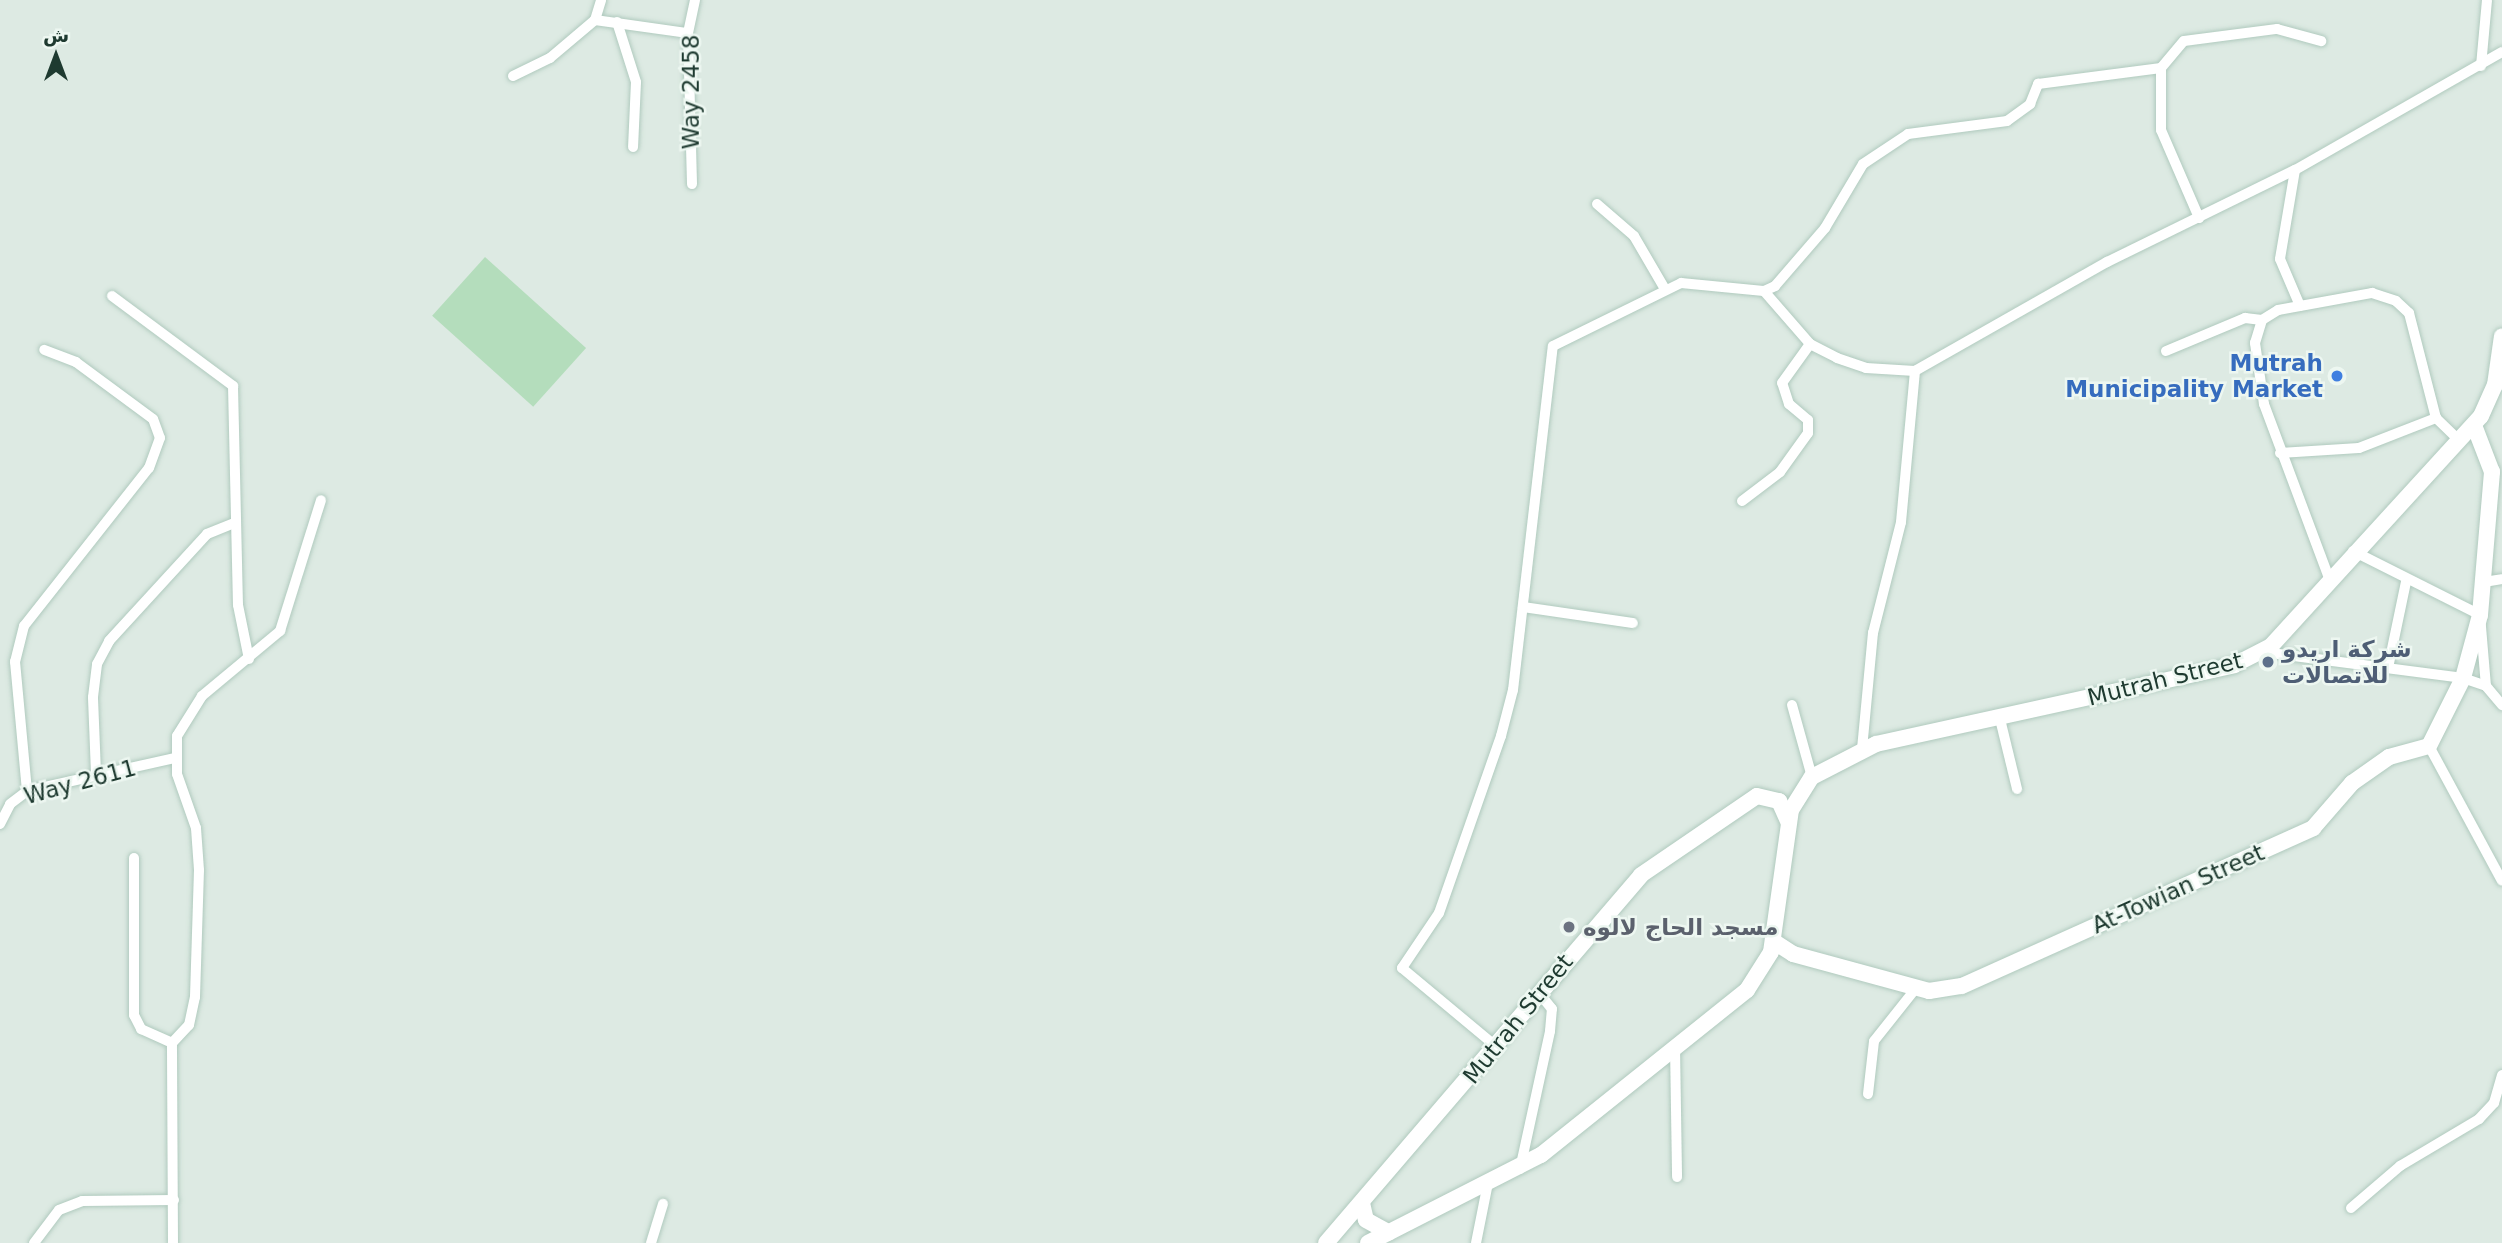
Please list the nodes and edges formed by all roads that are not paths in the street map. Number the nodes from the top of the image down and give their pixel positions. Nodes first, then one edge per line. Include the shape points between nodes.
1 (601, 0) edge
2 (695, 0) edge
3 (2487, 0) edge
4 (595, 20) junction
5 (617, 22) junction
6 (688, 33) junction
7 (2321, 41) dead end
8 (2502, 52) edge
9 (2481, 66) junction
10 (2161, 68) junction
11 (513, 76) dead end
12 (634, 147) dead end
13 (2295, 170) junction
14 (692, 184) dead end
15 (1597, 204) dead end
16 (2199, 218) junction
17 (1665, 289) junction
18 (1764, 291) junction
19 (111, 296) dead end
20 (2300, 306) junction
21 (2262, 320) junction
22 (2502, 340) edge
23 (1810, 344) junction
24 (44, 350) dead end
25 (2166, 351) dead end
26 (1915, 370) junction
27 (2436, 418) junction
28 (2474, 425) junction
29 (2459, 440) junction
30 (2280, 453) junction
31 (321, 500) dead end
32 (1742, 501) dead end
33 (234, 523) junction
34 (2353, 551) junction
35 (2329, 578) junction
36 (2502, 579) edge
37 (2406, 582) junction
38 (2484, 582) junction
39 (1523, 607) junction
40 (2480, 615) junction
41 (1633, 623) dead end
42 (2263, 652) junction
43 (249, 659) junction
44 (2388, 668) junction
45 (2463, 678) junction
46 (2486, 685) junction
47 (1792, 705) dead end
48 (2502, 705) edge
49 (2000, 719) junction
50 (2429, 746) junction
51 (1862, 749) junction
52 (175, 758) junction
53 (96, 773) junction
54 (1812, 778) junction
55 (2017, 789) dead end
56 (27, 792) junction
57 (0, 824) edge
58 (1788, 824) junction
59 (134, 858) dead end
60 (2502, 881) edge
61 (1773, 941) junction
62 (1917, 987) junction
63 (1538, 992) junction
64 (172, 1043) junction
65 (1675, 1046) junction
66 (1498, 1048) junction
67 (2502, 1074) edge
68 (1868, 1094) dead end
69 (1520, 1169) junction
70 (1677, 1177) dead end
71 (1487, 1188) junction
72 (174, 1200) junction
73 (1362, 1203) junction
74 (663, 1204) dead end
75 (2351, 1208) dead end
76 (1389, 1233) junction
77 (34, 1243) edge
78 (173, 1243) edge
79 (651, 1243) edge
80 (1326, 1243) edge
81 (1368, 1243) edge
82 (1476, 1243) edge

1 - 4 street
2 - 6 street, Way 2458
3 - 9 street
4 - 5 street
4 - 11 street via 550,58
5 - 6 street
5 - 12 street via 636,82
6 - 14 street, Way 2458
7 - 10 street via 2286,29 2236,32 2184,41
8 - 9 street
9 - 13 street
10 - 16 street via 2161,130
10 - 18 street via 2045,82 2021,114 2007,121 1908,134 1887,145 1863,164 1825,228 1784,278
13 - 16 street
13 - 20 street via 2280,259
15 - 17 street via 1634,236
16 - 26 street via 2107,262
17 - 18 street via 1696,282
17 - 39 street via 1553,346
18 - 23 street
19 - 33 street via 233,386
20 - 21 street
20 - 27 street via 2372,293 2396,300 2409,313
21 - 25 street via 2245,318
21 - 30 street via 2255,343
22 - 28 main road, Mutrah Street via 2491,396
23 - 26 street via 1866,368
23 - 32 street via 1782,383 1789,404 1808,420 1808,433 1780,472
24 - 56 street via 76,362 153,419 160,438 149,468 24,626 15,662
26 - 51 street via 1901,522 1872,633
27 - 29 street
27 - 30 street via 2359,448
28 - 29 main road, Mutrah Street
28 - 38 main road via 2492,464
29 - 34 main road, Mutrah Street
30 - 35 street
31 - 43 street via 280,631
33 - 43 street via 241,556 238,605
33 - 53 street via 207,534 109,641 97,664 93,697
34 - 35 main road, Mutrah Street
34 - 37 street
35 - 42 main road, Mutrah Street
36 - 38 street
37 - 40 street
37 - 44 street
38 - 40 main road
39 - 41 street
39 - 66 street via 1502,736 1439,913 1402,968
40 - 45 main road
40 - 46 street
42 - 44 street
42 - 49 main road, Mutrah Street via 2234,665
43 - 52 street via 191,709
44 - 45 street
45 - 46 street
45 - 50 main road
46 - 48 street
47 - 54 street
49 - 51 main road, Mutrah Street
49 - 55 street
50 - 60 street
50 - 62 main road, At-Towian Street via 2380,764 2352,783 2313,828 1962,986
51 - 54 main road, Mutrah Street
52 - 53 street, Way 2611
52 - 64 street via 196,828 199,870 195,997 189,1025
53 - 56 street, Way 2611
54 - 58 main road, Mutrah Street via 1794,800
56 - 57 street, Way 2611 via 9,804
58 - 61 main road, Mutrah Street
58 - 63 main road, Mutrah Street via 1779,801 1764,795 1697,832 1625,890
59 - 64 street via 134,1015 141,1029
61 - 62 main road, At-Towian Street via 1793,954
61 - 65 main road, Mutrah Street via 1747,990
62 - 68 street via 1874,1041
63 - 66 main road, Mutrah Street
63 - 69 street via 1552,1009 1550,1031
64 - 72 street
65 - 69 main road, Mutrah Street
65 - 70 street
66 - 73 main road, Mutrah Street
67 - 75 street via 2494,1103 2479,1119 2400,1166
69 - 71 main road, Mutrah Street
71 - 76 main road, Mutrah Street
71 - 82 street
72 - 77 street via 82,1201 59,1210
72 - 78 street
73 - 76 main road via 1366,1220
73 - 80 main road, Mutrah Street
74 - 79 street
76 - 81 main road, Mutrah Street

